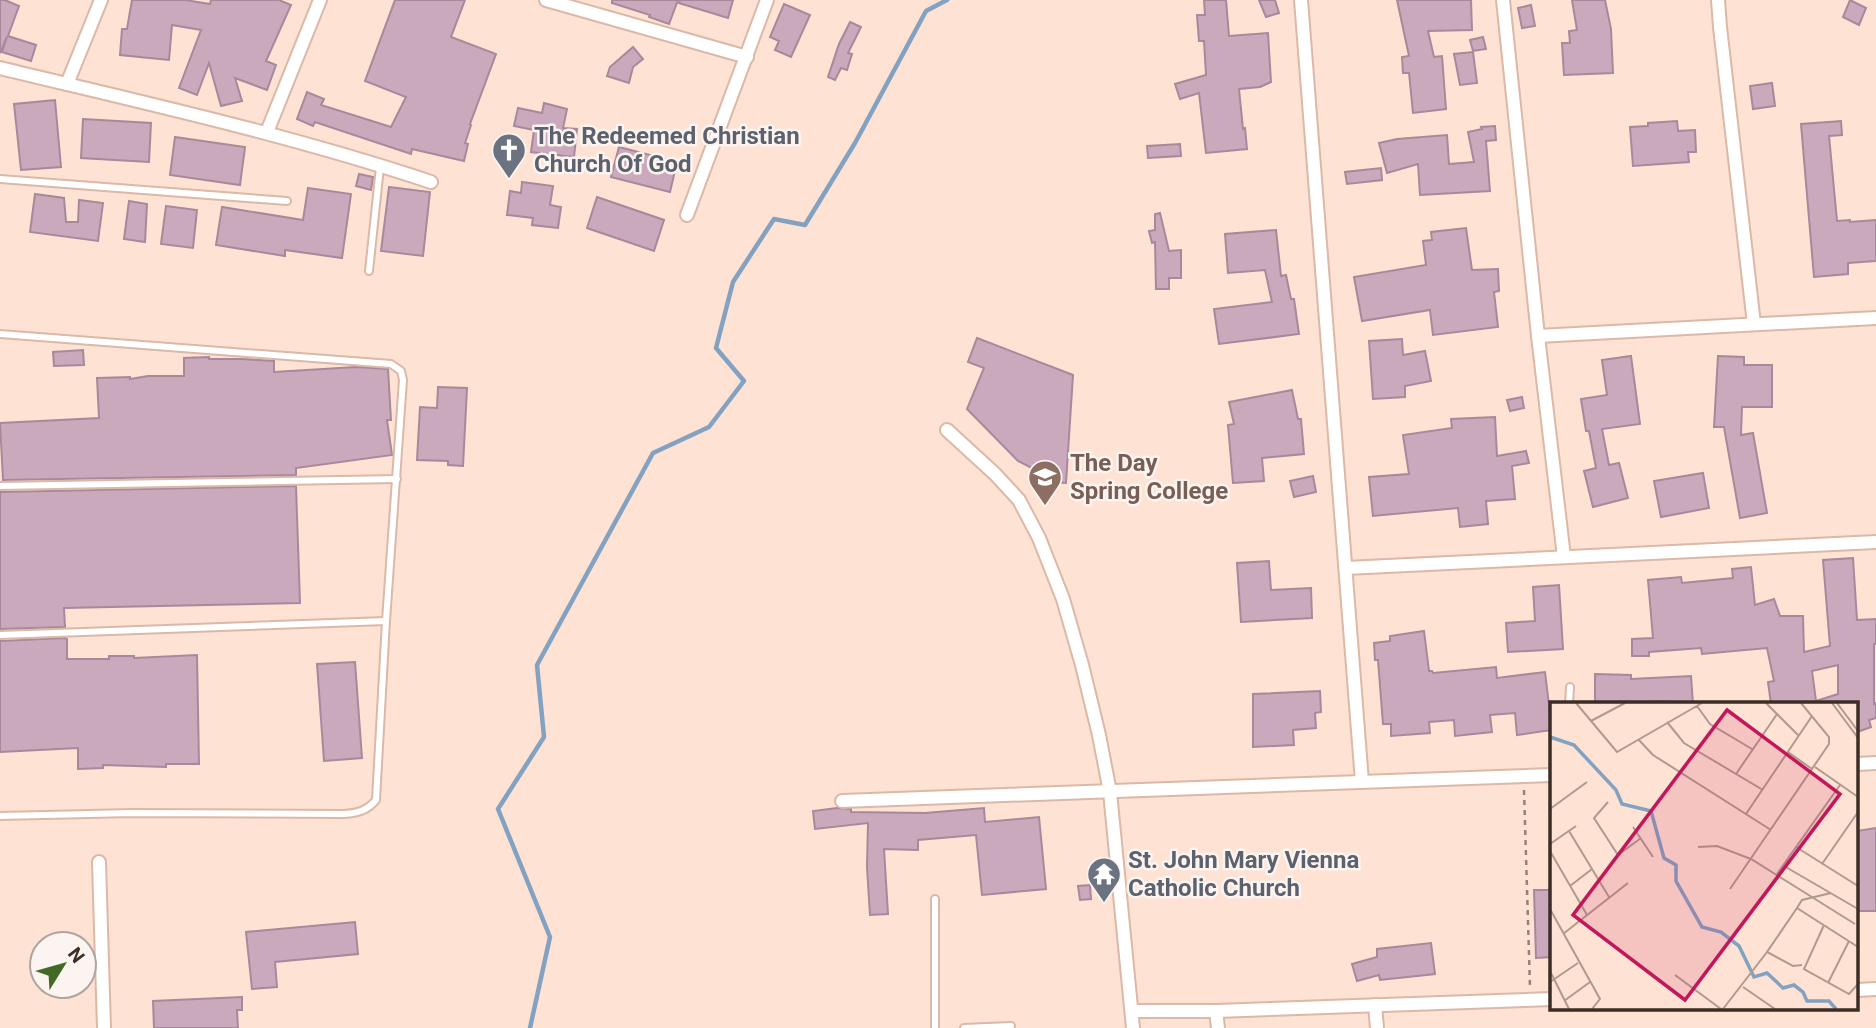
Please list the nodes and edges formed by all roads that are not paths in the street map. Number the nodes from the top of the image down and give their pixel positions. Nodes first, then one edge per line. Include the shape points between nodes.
1 (101, 0) edge
2 (320, 0) edge
3 (546, 0) edge
4 (767, 0) edge
5 (1301, 0) edge
6 (1503, 0) edge
7 (1718, 0) edge
8 (747, 57) junction
9 (0, 68) edge
10 (67, 84) junction
11 (267, 132) junction
12 (380, 165) junction
13 (0, 179) edge
14 (431, 182) dead end
15 (287, 201) dead end
16 (687, 215) dead end
17 (369, 271) dead end
18 (1876, 318) edge
19 (1755, 324) junction
20 (0, 334) edge
21 (1538, 336) junction
22 (947, 430) dead end
23 (397, 480) junction
24 (0, 486) edge
25 (1876, 542) edge
26 (1564, 557) junction
27 (1346, 568) junction
28 (386, 621) junction
29 (0, 635) edge
30 (1570, 687) dead end
31 (1569, 702) edge
32 (1876, 763) edge
33 (1858, 764) edge
34 (1550, 775) edge
35 (1362, 782) junction
36 (1110, 792) junction
37 (842, 801) dead end
38 (0, 816) edge
39 (99, 862) dead end
40 (935, 899) dead end
41 (1876, 989) edge
42 (1858, 990) edge
43 (1550, 999) edge
44 (1375, 1005) junction
45 (1132, 1011) junction
46 (1216, 1011) junction
47 (1011, 1026) dead end
48 (104, 1028) edge
49 (935, 1028) edge
50 (964, 1028) edge
51 (1133, 1028) edge
52 (1218, 1028) edge
53 (1377, 1028) edge

1 - 10 street
2 - 11 street
3 - 8 street
4 - 8 street
5 - 27 street
6 - 21 street
7 - 19 street
8 - 16 street
9 - 10 street
10 - 11 street
11 - 12 street
12 - 14 street
12 - 17 lane
13 - 15 lane
18 - 19 street
19 - 21 street
20 - 23 lane via 391,364 401,371 403,380
21 - 26 street
22 - 36 street via 1019,500 1039,538 1082,665
23 - 24 lane
23 - 28 lane
25 - 26 street
26 - 27 street
27 - 35 street
28 - 29 lane
28 - 38 lane via 376,800 370,808 344,814
30 - 31 lane
32 - 33 street
34 - 35 street
35 - 36 street
36 - 37 street
36 - 45 street
39 - 48 street
40 - 49 lane
41 - 42 street
43 - 44 street
44 - 46 street
44 - 53 street
45 - 46 street
45 - 51 street
46 - 52 street
47 - 50 lane

